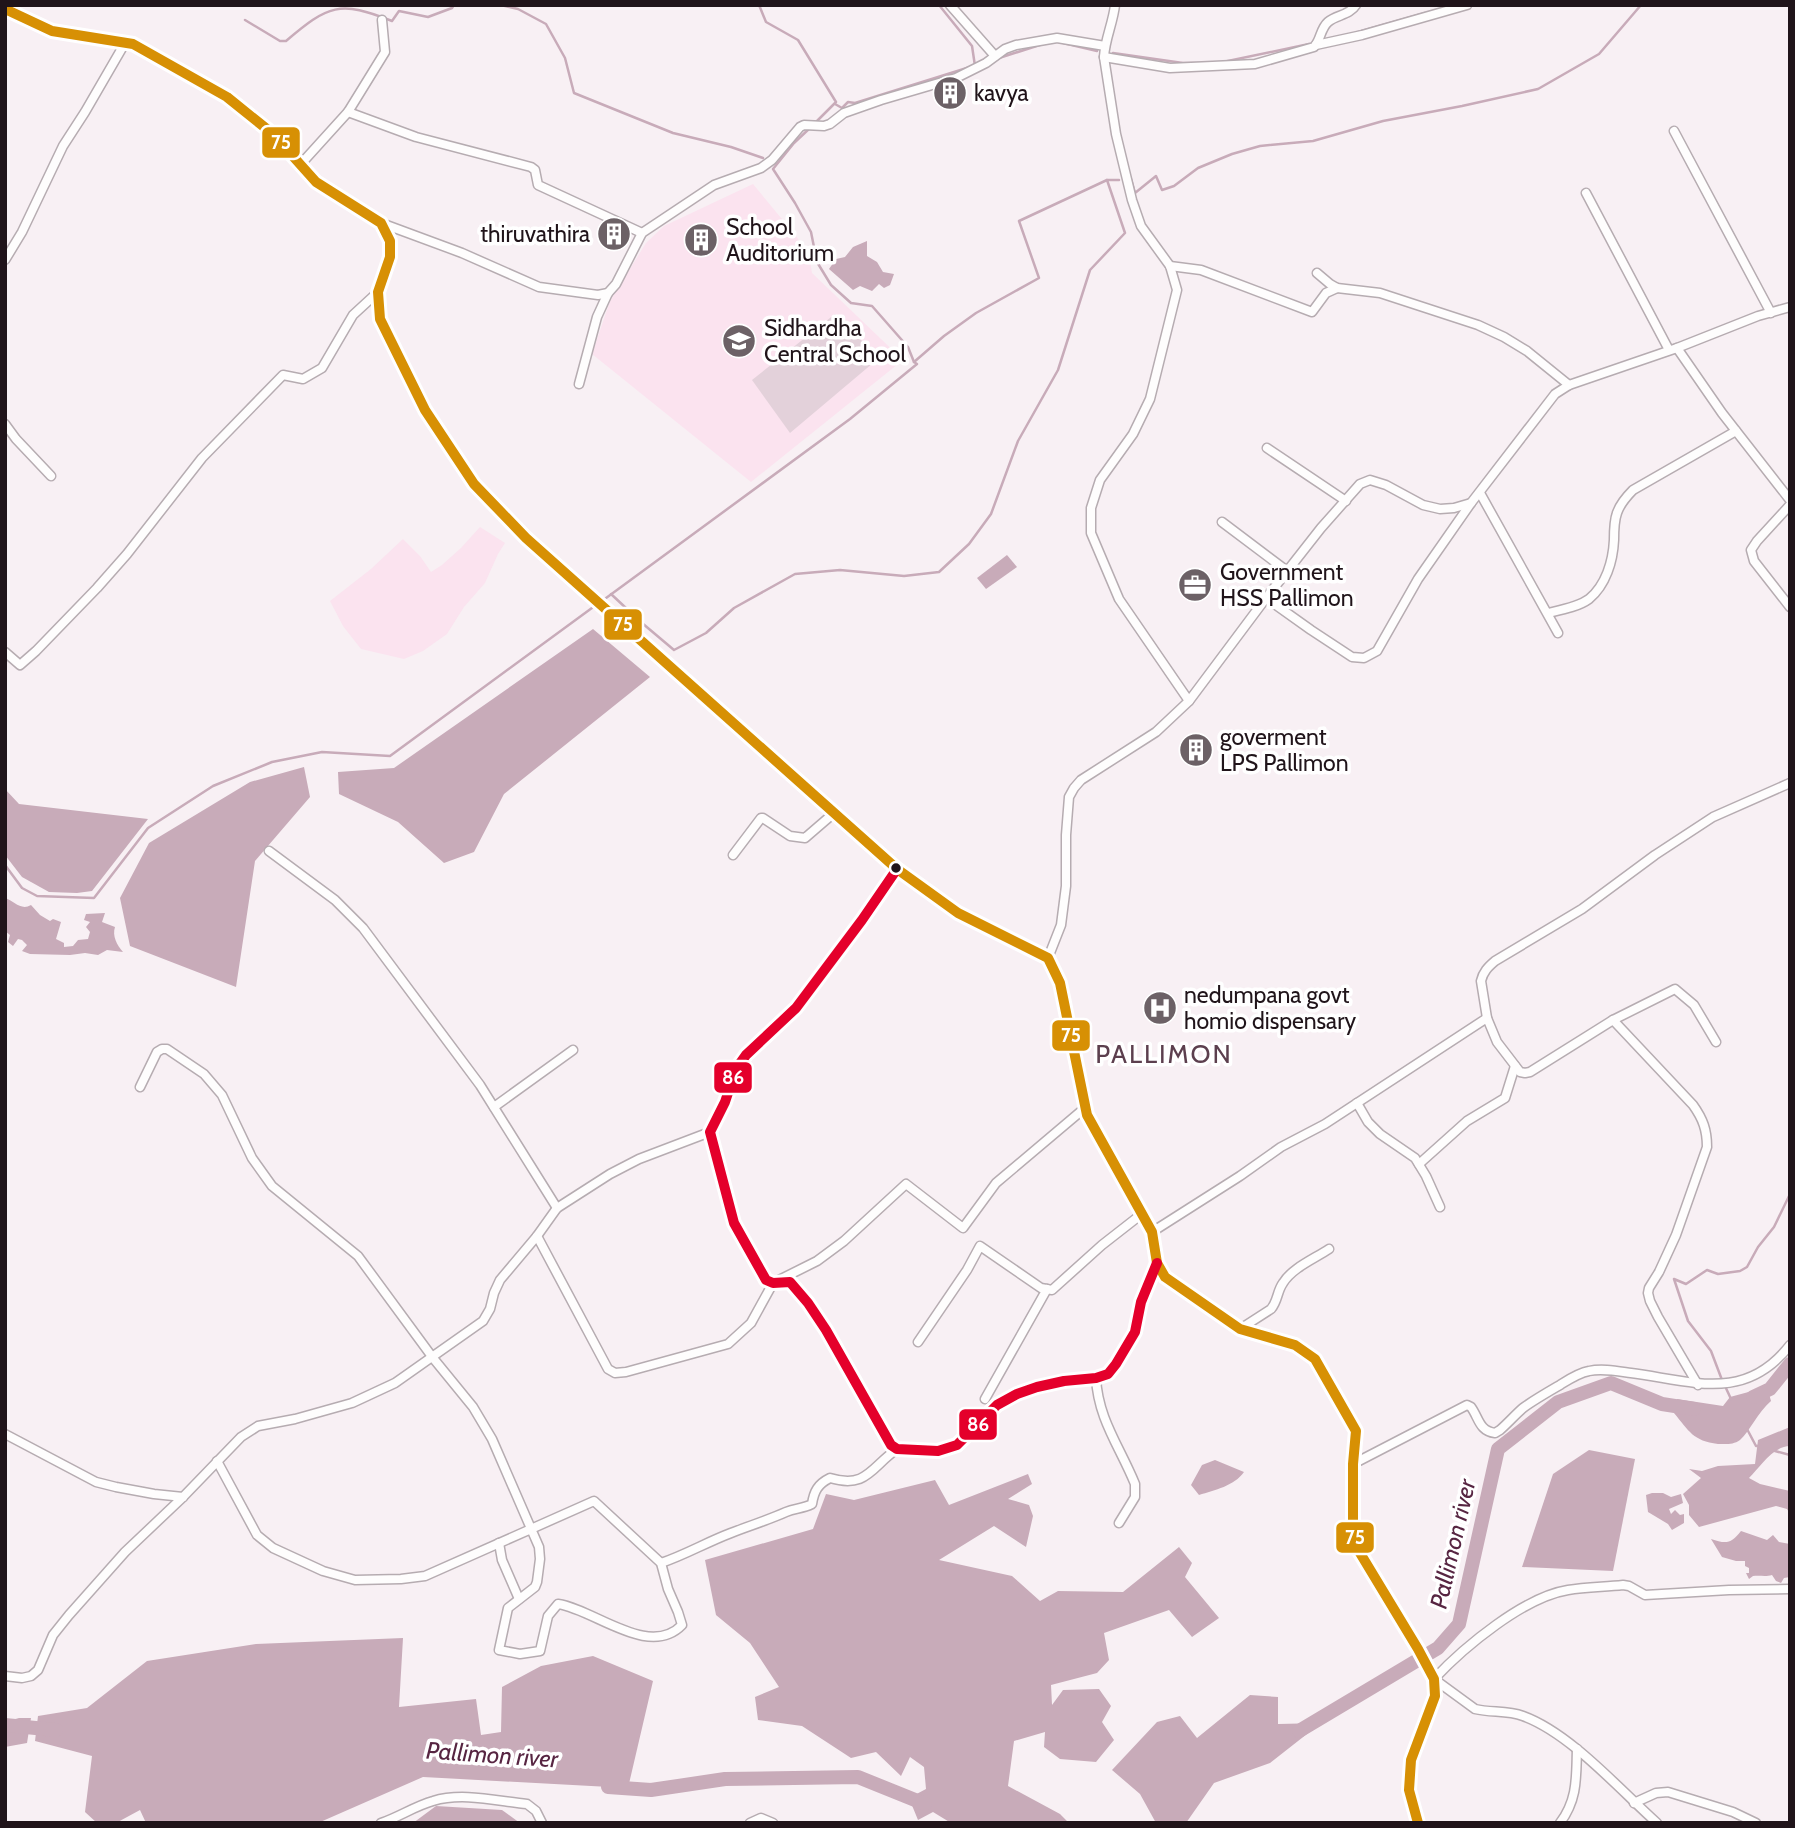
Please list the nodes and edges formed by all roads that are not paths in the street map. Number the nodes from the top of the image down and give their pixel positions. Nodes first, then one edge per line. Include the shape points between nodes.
1 (950, 5) edge
2 (1115, 5) edge
3 (1356, 5) edge
4 (1467, 5) edge
5 (5, 9) edge
6 (382, 20) dead end
7 (125, 43) junction
8 (1316, 45) junction
9 (1105, 46) junction
10 (1104, 57) junction
11 (992, 59) junction
12 (348, 111) junction
13 (1674, 131) dead end
14 (300, 165) junction
15 (1586, 193) dead end
16 (382, 223) junction
17 (642, 233) junction
18 (5, 260) edge
19 (1170, 266) junction
20 (1317, 273) dead end
21 (1337, 288) junction
22 (378, 292) junction
23 (608, 293) junction
24 (1790, 307) edge
25 (1771, 313) junction
26 (1673, 349) junction
27 (579, 384) dead end
28 (1569, 384) junction
29 (5, 424) edge
30 (1736, 431) junction
31 (1267, 448) dead end
32 (51, 476) dead end
33 (1480, 493) junction
34 (1346, 501) junction
35 (1790, 502) edge
36 (1471, 503) junction
37 (1222, 522) dead end
38 (1287, 571) junction
39 (1266, 598) junction
40 (1790, 607) edge
41 (1548, 613) junction
42 (1558, 633) dead end
43 (5, 652) edge
44 (1189, 701) junction
45 (1790, 783) edge
46 (834, 813) junction
47 (269, 851) dead end
48 (733, 855) dead end
49 (897, 869) junction
50 (1048, 958) junction
51 (1487, 1017) junction
52 (1613, 1020) junction
53 (1716, 1042) dead end
54 (573, 1051) dead end
55 (1515, 1066) junction
56 (140, 1087) dead end
57 (1357, 1103) junction
58 (494, 1107) junction
59 (1086, 1107) junction
60 (710, 1132) junction
61 (1419, 1164) junction
62 (1440, 1207) dead end
63 (556, 1208) junction
64 (1143, 1213) junction
65 (1152, 1232) junction
66 (537, 1236) junction
67 (1329, 1249) dead end
68 (1157, 1263) junction
69 (773, 1283) junction
70 (1047, 1289) junction
71 (1240, 1329) junction
72 (918, 1342) dead end
73 (1790, 1345) edge
74 (433, 1357) junction
75 (1096, 1378) junction
76 (1698, 1385) junction
77 (985, 1399) dead end
78 (5, 1434) edge
79 (897, 1449) junction
80 (217, 1461) junction
81 (1353, 1464) junction
82 (183, 1497) junction
83 (1119, 1523) dead end
84 (531, 1529) junction
85 (499, 1544) junction
86 (661, 1563) junction
87 (1790, 1589) edge
88 (519, 1599) junction
89 (1432, 1675) junction
90 (5, 1676) edge
91 (1577, 1749) junction
92 (1634, 1803) junction
93 (381, 1823) edge
94 (542, 1823) edge
95 (750, 1823) edge
96 (773, 1823) edge
97 (1418, 1823) edge
98 (1560, 1823) edge
99 (1657, 1823) edge
100 (1756, 1823) edge

1 - 11 street
2 - 9 street
3 - 8 street via 1325,25
4 - 8 street
5 - 7 street via 52,31
6 - 12 street via 385,52
7 - 14 street via 227,97 273,134
7 - 18 street via 64,146
8 - 10 street via 1255,64 1170,68
9 - 10 street
9 - 11 street via 1057,38 1016,45
10 - 19 street via 1132,200 1141,226
11 - 17 street via 957,78 844,113 830,124 804,125 761,168 713,185
12 - 14 street
12 - 17 street via 415,137 531,167 538,186
13 - 25 street
14 - 16 street via 316,182
15 - 26 street
16 - 22 street via 390,254
16 - 23 street via 539,287
17 - 23 street
19 - 21 street via 1201,270 1312,312 1326,293
19 - 44 street via 1177,290 1150,399 1133,435 1100,480 1091,509 1091,533 1119,599
20 - 21 street
21 - 28 street via 1380,293 1478,325 1528,351
22 - 43 street via 353,315 322,368 303,379 284,374 212,448 127,554 36,651 20,665
22 - 46 street via 380,319 425,410 474,484 526,538
23 - 27 street
24 - 25 street
25 - 26 street
26 - 28 street
26 - 30 street
28 - 33 street via 1555,394
29 - 32 street
30 - 35 street
30 - 41 street via 1625,498 1617,513 1611,563 1603,583 1588,600
31 - 34 street
33 - 36 street
33 - 41 street
34 - 36 street via 1360,484 1370,480 1440,509
34 - 38 street
35 - 40 street via 1751,550
36 - 39 street via 1371,655 1352,657
37 - 38 street
38 - 39 street
39 - 44 street
41 - 42 street
44 - 50 street via 1156,732 1081,780 1069,797 1061,925
45 - 51 street via 1713,817 1582,909 1495,961 1481,981
46 - 48 street via 805,838 790,836 761,818
46 - 49 street
47 - 58 street via 335,900 363,928
49 - 50 street via 958,912
49 - 60 street via 796,1008 736,1069
50 - 59 street via 1060,983
51 - 55 street via 1497,1042
51 - 57 street
52 - 53 street via 1675,989 1694,1004
52 - 55 street via 1530,1072 1520,1072
52 - 76 street via 1693,1105 1707,1134 1707,1147 1681,1222 1648,1289 1658,1317
54 - 58 street
55 - 61 street via 1505,1098 1467,1121
56 - 74 street via 162,1049 204,1074 222,1095 252,1158 272,1186 358,1256
57 - 61 street via 1380,1134
57 - 65 street
58 - 63 street
59 - 64 street
59 - 69 street via 996,1183 963,1228 906,1184 844,1241
60 - 63 street via 639,1159
60 - 69 street via 734,1223 766,1280
61 - 62 street
63 - 66 street
64 - 65 street
64 - 70 street via 1055,1288
65 - 68 street
66 - 69 street via 608,1369 615,1373 728,1344 751,1323
66 - 74 street via 500,1280 483,1321
67 - 71 street via 1289,1276 1275,1305
68 - 71 street via 1166,1277
68 - 75 street via 1135,1332 1108,1374
69 - 79 street via 790,1282 808,1303
70 - 72 street via 980,1246
70 - 77 street
71 - 81 street via 1295,1345 1315,1359 1356,1431
73 - 76 street via 1751,1378
74 - 80 street via 352,1403 258,1426
74 - 84 street via 492,1438
75 - 79 street via 1017,1394 997,1405 957,1445 938,1451
75 - 83 street via 1101,1410 1135,1484 1133,1502
76 - 81 street via 1608,1370 1588,1371 1524,1408 1495,1433 1483,1429 1466,1405
78 - 82 street via 96,1482
79 - 86 street via 865,1478 821,1482 812,1504 802,1509
80 - 82 street
80 - 85 street via 257,1535 323,1571 355,1580 425,1576
81 - 89 street via 1357,1548
82 - 90 street via 125,1552 52,1635 38,1670 22,1678
84 - 85 street
84 - 86 street via 594,1501
84 - 88 street via 540,1554 537,1582
85 - 88 street
86 - 88 street via 682,1626 662,1636 635,1633 558,1604 548,1616 540,1651 499,1650 506,1612
87 - 89 street via 1645,1595 1623,1585 1567,1590 1517,1611
89 - 91 street via 1475,1709 1525,1717
89 - 97 street via 1435,1696 1411,1760 1409,1790
91 - 92 street
91 - 98 street via 1575,1795
92 - 99 street
92 - 100 street via 1668,1792
93 - 94 street via 422,1804 453,1797 527,1804
95 - 96 street via 761,1818

